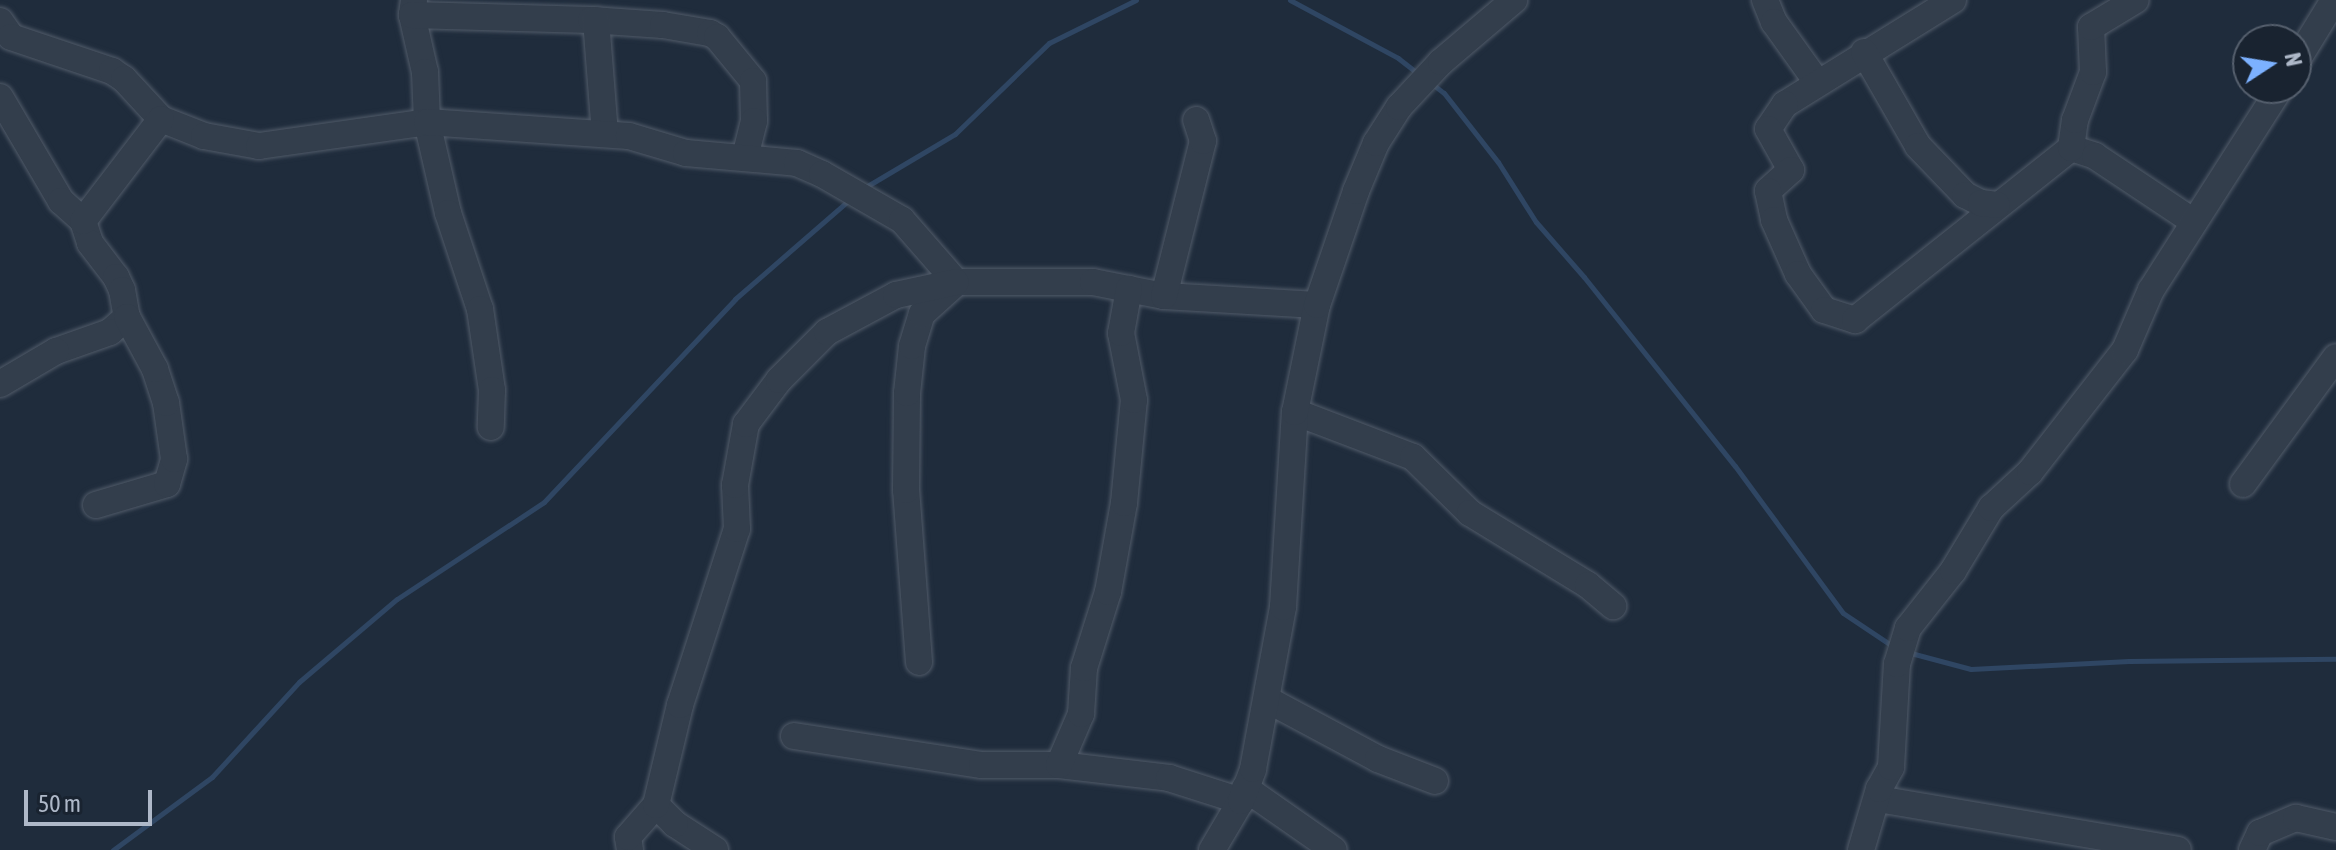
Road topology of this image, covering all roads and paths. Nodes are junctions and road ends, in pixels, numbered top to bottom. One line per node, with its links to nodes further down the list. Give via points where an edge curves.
1 (1514, 0): 26 (street, via 1441,62 1399,107 1376,143)
2 (1765, 0): 11 (street, via 1774,22)
3 (1953, 0): 10 (street)
4 (2136, 0): 18 (street, via 2091,27 2093,72)
5 (2334, 0): 9 (street)
6 (413, 7): 7 (street); 16 (street, via 425,72)
7 (594, 13): 17 (street); 19 (street, via 717,37 753,81 754,121)
8 (0, 21): 14 (street, via 11,37 112,71)
9 (2312, 36)
10 (1864, 52): 11 (street); 20 (street, via 1918,146 1965,195)
11 (1817, 82): 20 (street, via 1785,104 1768,129 1791,170 1768,191 1774,220 1798,274 1824,310 1855,320)
12 (0, 97): 21 (street, via 61,201)
13 (2270, 104): 22 (street)
14 (161, 119): 16 (street, via 204,136 259,146); 21 (street)
15 (1196, 120): 25 (street, via 1203,141)
16 (427, 122): 17 (street); 31 (street, via 448,213 480,309 492,390)
17 (605, 134): 19 (street, via 686,153)
18 (2071, 148): 20 (street); 22 (street, via 2095,156)
19 (745, 156): 23 (street, via 797,163 902,220)
20 (1997, 205)
21 (83, 221): 27 (street, via 90,243 122,290)
22 (2194, 222): 41 (street, via 2151,290 2125,350 2030,472 1991,508 1953,571 1908,628 1897,664 1891,767)
23 (956, 282): 24 (street, via 1093,282); 35 (street, via 922,314 907,393 906,490); 42 (street, via 896,295 827,332 779,380 746,424 735,485 737,529 680,705)
24 (1129, 289): 25 (street); 38 (street, via 1121,333 1134,400 1124,503 1108,592 1084,668 1081,714)
25 (1164, 296): 26 (street)
26 (1317, 305): 30 (street)
27 (127, 317): 29 (street, via 110,332 56,351); 33 (street, via 155,369 174,459 167,484)
28 (2336, 357): 32 (street)
29 (0, 384)
30 (1295, 412): 34 (street, via 1413,457 1470,513); 36 (street, via 1283,607)
31 (491, 427)
32 (2243, 484)
33 (96, 505)
34 (1613, 606)
35 (919, 662)
36 (1268, 700): 39 (street, via 1378,759); 40 (street)
37 (794, 736): 38 (street, via 982,765)
38 (1059, 765): 40 (street, via 1169,778)
39 (1435, 781)
40 (1243, 795): 46 (street); 47 (street)
41 (1878, 799): 48 (street); 49 (street)
42 (656, 805): 44 (street, via 628,837); 45 (street)
43 (2336, 827): 50 (street, via 2296,818 2260,833)
44 (630, 850)
45 (715, 850)
46 (1212, 850)
47 (1334, 850)
48 (1861, 850)
49 (2178, 850)
50 (2252, 850)

